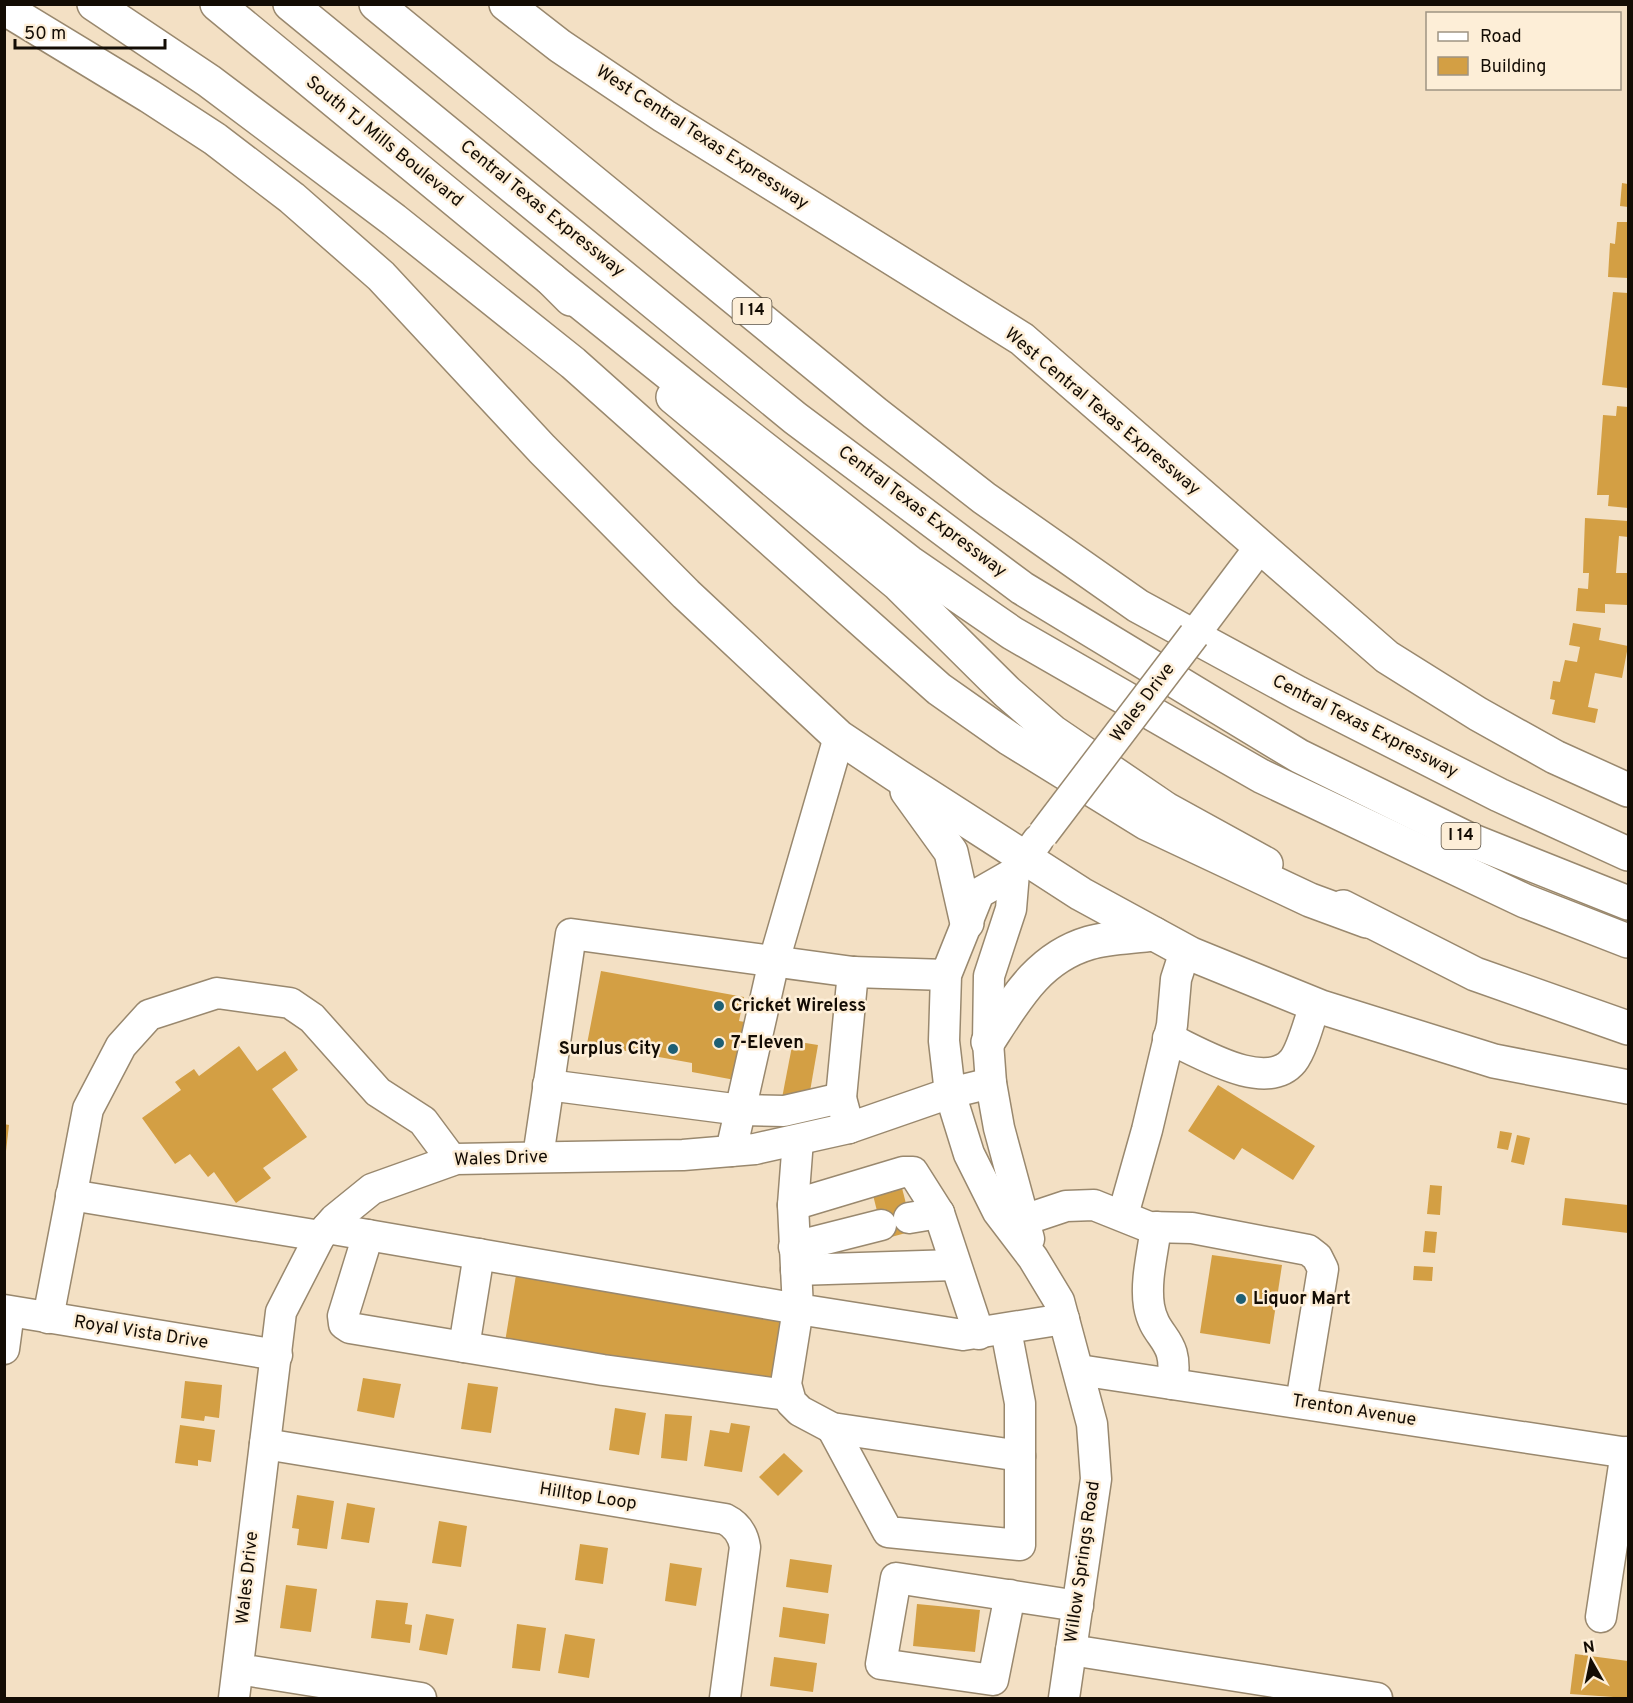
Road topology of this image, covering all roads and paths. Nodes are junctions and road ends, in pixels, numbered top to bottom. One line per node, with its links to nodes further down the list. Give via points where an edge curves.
1 (94, 4): 18 (main road, via 209,81 394,220 573,363 948,695 1010,739 1146,823 1310,900)
2 (208, 4): 7 (main road, South TJ Mills Boulevard)
3 (290, 4): 17 (main road, Central Texas Expressway / I 14, via 795,418 1022,588 1299,756 1468,839)
4 (376, 4): 11 (main road, Central Texas Expressway / I 14, via 984,498 1138,606)
5 (506, 4): 9 (main road, West Central Texas Expressway, via 560,46 664,116 1022,339)
6 (4, 8): 10 (main road, via 215,139 328,229 381,276 542,449 687,594)
7 (228, 13): 8 (main road, South TJ Mills Boulevard)
8 (551, 279): 18 (main road, via 627,359 898,584 1053,732 1166,810); 21 (main road, via 909,562 1012,633 1261,776 1525,901)
9 (1260, 547): 13 (main road, West Central Texas Expressway, via 1387,657 1536,746); 15 (street, Wales Drive, bridge)
10 (838, 737): 12 (main road); 23 (street)
11 (1420, 755): 14 (main road); 16 (main road, Central Texas Expressway / I 14)
12 (896, 775): 15 (main road); 19 (main road, via 951,852)
13 (1627, 783)
14 (1629, 831)
15 (1027, 854): 19 (street, Willow Springs Road, via 979,893); 20 (main road, via 1081,894); 29 (street, Willow Springs Road, via 989,976)
16 (1629, 854)
17 (1629, 903)
18 (1367, 921): 27 (main road, via 1475,974)
19 (967, 923): 25 (street, Willow Springs Road)
20 (1154, 934): 22 (main road); 29 (main road, via 1089,943 1051,960 1025,984)
21 (1629, 941)
22 (1185, 951): 26 (main road); 28 (street, via 1176,979)
23 (774, 961): 24 (street); 31 (street, via 571,934); 35 (street)
24 (853, 972): 25 (street); 34 (street)
25 (946, 975): 33 (street, Willow Springs Road, via 944,1041)
26 (1315, 1004): 28 (street, via 1294,1060 1280,1072 1246,1072); 32 (main road, via 1494,1061)
27 (1629, 1028)
28 (1168, 1038): 44 (street)
29 (988, 1042): 30 (street, Willow Springs Road)
30 (991, 1083): 33 (street, Wales Drive); 46 (street, Willow Springs Road)
31 (548, 1085): 35 (street); 39 (street)
32 (1629, 1087)
33 (950, 1093): 36 (street, Wales Drive); 53 (street, Willow Springs Road, via 973,1164 998,1212)
34 (842, 1098): 35 (street, via 784,1111); 36 (street)
35 (741, 1110): 38 (street)
36 (849, 1128): 37 (street, Wales Drive)
37 (798, 1140): 38 (street, Wales Drive); 42 (street)
38 (731, 1151): 39 (street, Wales Drive)
39 (538, 1157): 40 (street, Wales Drive)
40 (452, 1160): 41 (street, via 423,1121 378,1092 312,1018 290,1003 217,993 149,1015 121,1046 88,1109); 49 (street, Wales Drive, via 372,1189)
41 (71, 1195): 49 (street); 57 (street)
42 (793, 1205): 43 (street, via 913,1172); 52 (street)
43 (939, 1213): 45 (street); 54 (street)
44 (1123, 1215): 46 (street, via 1078,1204); 48 (street)
45 (909, 1218)
46 (1024, 1220): 53 (street, Willow Springs Road)
47 (880, 1225): 52 (street)
48 (1156, 1227): 64 (street, via 1149,1306 1153,1321 1174,1357); 66 (street, via 1250,1237 1308,1250 1317,1257 1323,1269)
49 (323, 1232): 50 (street); 62 (street, Wales Drive, via 281,1311)
50 (368, 1235): 51 (street); 60 (street, via 343,1316 344,1324)
51 (479, 1254): 55 (street); 60 (street)
52 (795, 1258): 54 (street); 55 (street)
53 (1033, 1258): 58 (street, Willow Springs Road, via 1059,1301)
54 (955, 1265): 59 (street)
55 (798, 1309): 59 (street, via 945,1334); 65 (street)
56 (7, 1311): 57 (street, Royal Vista Drive); 61 (street)
57 (48, 1318): 62 (street, Royal Vista Drive)
58 (1064, 1319): 59 (street); 63 (street, Willow Springs Road)
59 (992, 1332): 70 (street, via 1020,1403)
60 (464, 1347): 65 (street)
61 (4, 1349)
62 (277, 1355): 68 (street, Wales Drive)
63 (1079, 1370): 64 (street, Trenton Avenue); 72 (street, Willow Springs Road, via 1092,1424 1096,1479)
64 (1172, 1384): 66 (street, Trenton Avenue)
65 (787, 1395): 67 (street, via 800,1411)
66 (1301, 1403): 69 (street, Trenton Avenue)
67 (832, 1428): 70 (street); 70 (street, via 888,1532 1020,1545)
68 (265, 1444): 75 (street, Wales Drive); 80 (street, Hilltop Loop, via 725,1519 734,1524 745,1547)
69 (1627, 1453): 73 (street)
70 (1020, 1456)
71 (1010, 1595): 71 (street, via 896,1578 881,1664 993,1680); 72 (street)
72 (1078, 1606): 74 (street, Willow Springs Road)
73 (1602, 1617)
74 (1071, 1650): 76 (street); 81 (street, Willow Springs Road)
75 (238, 1669): 78 (street, Wales Drive); 79 (street)
76 (1212, 1686): 77 (street)
77 (1269, 1690): 82 (street)
78 (234, 1698)
79 (421, 1698)
80 (725, 1698)
81 (1064, 1698)
82 (1377, 1698)

